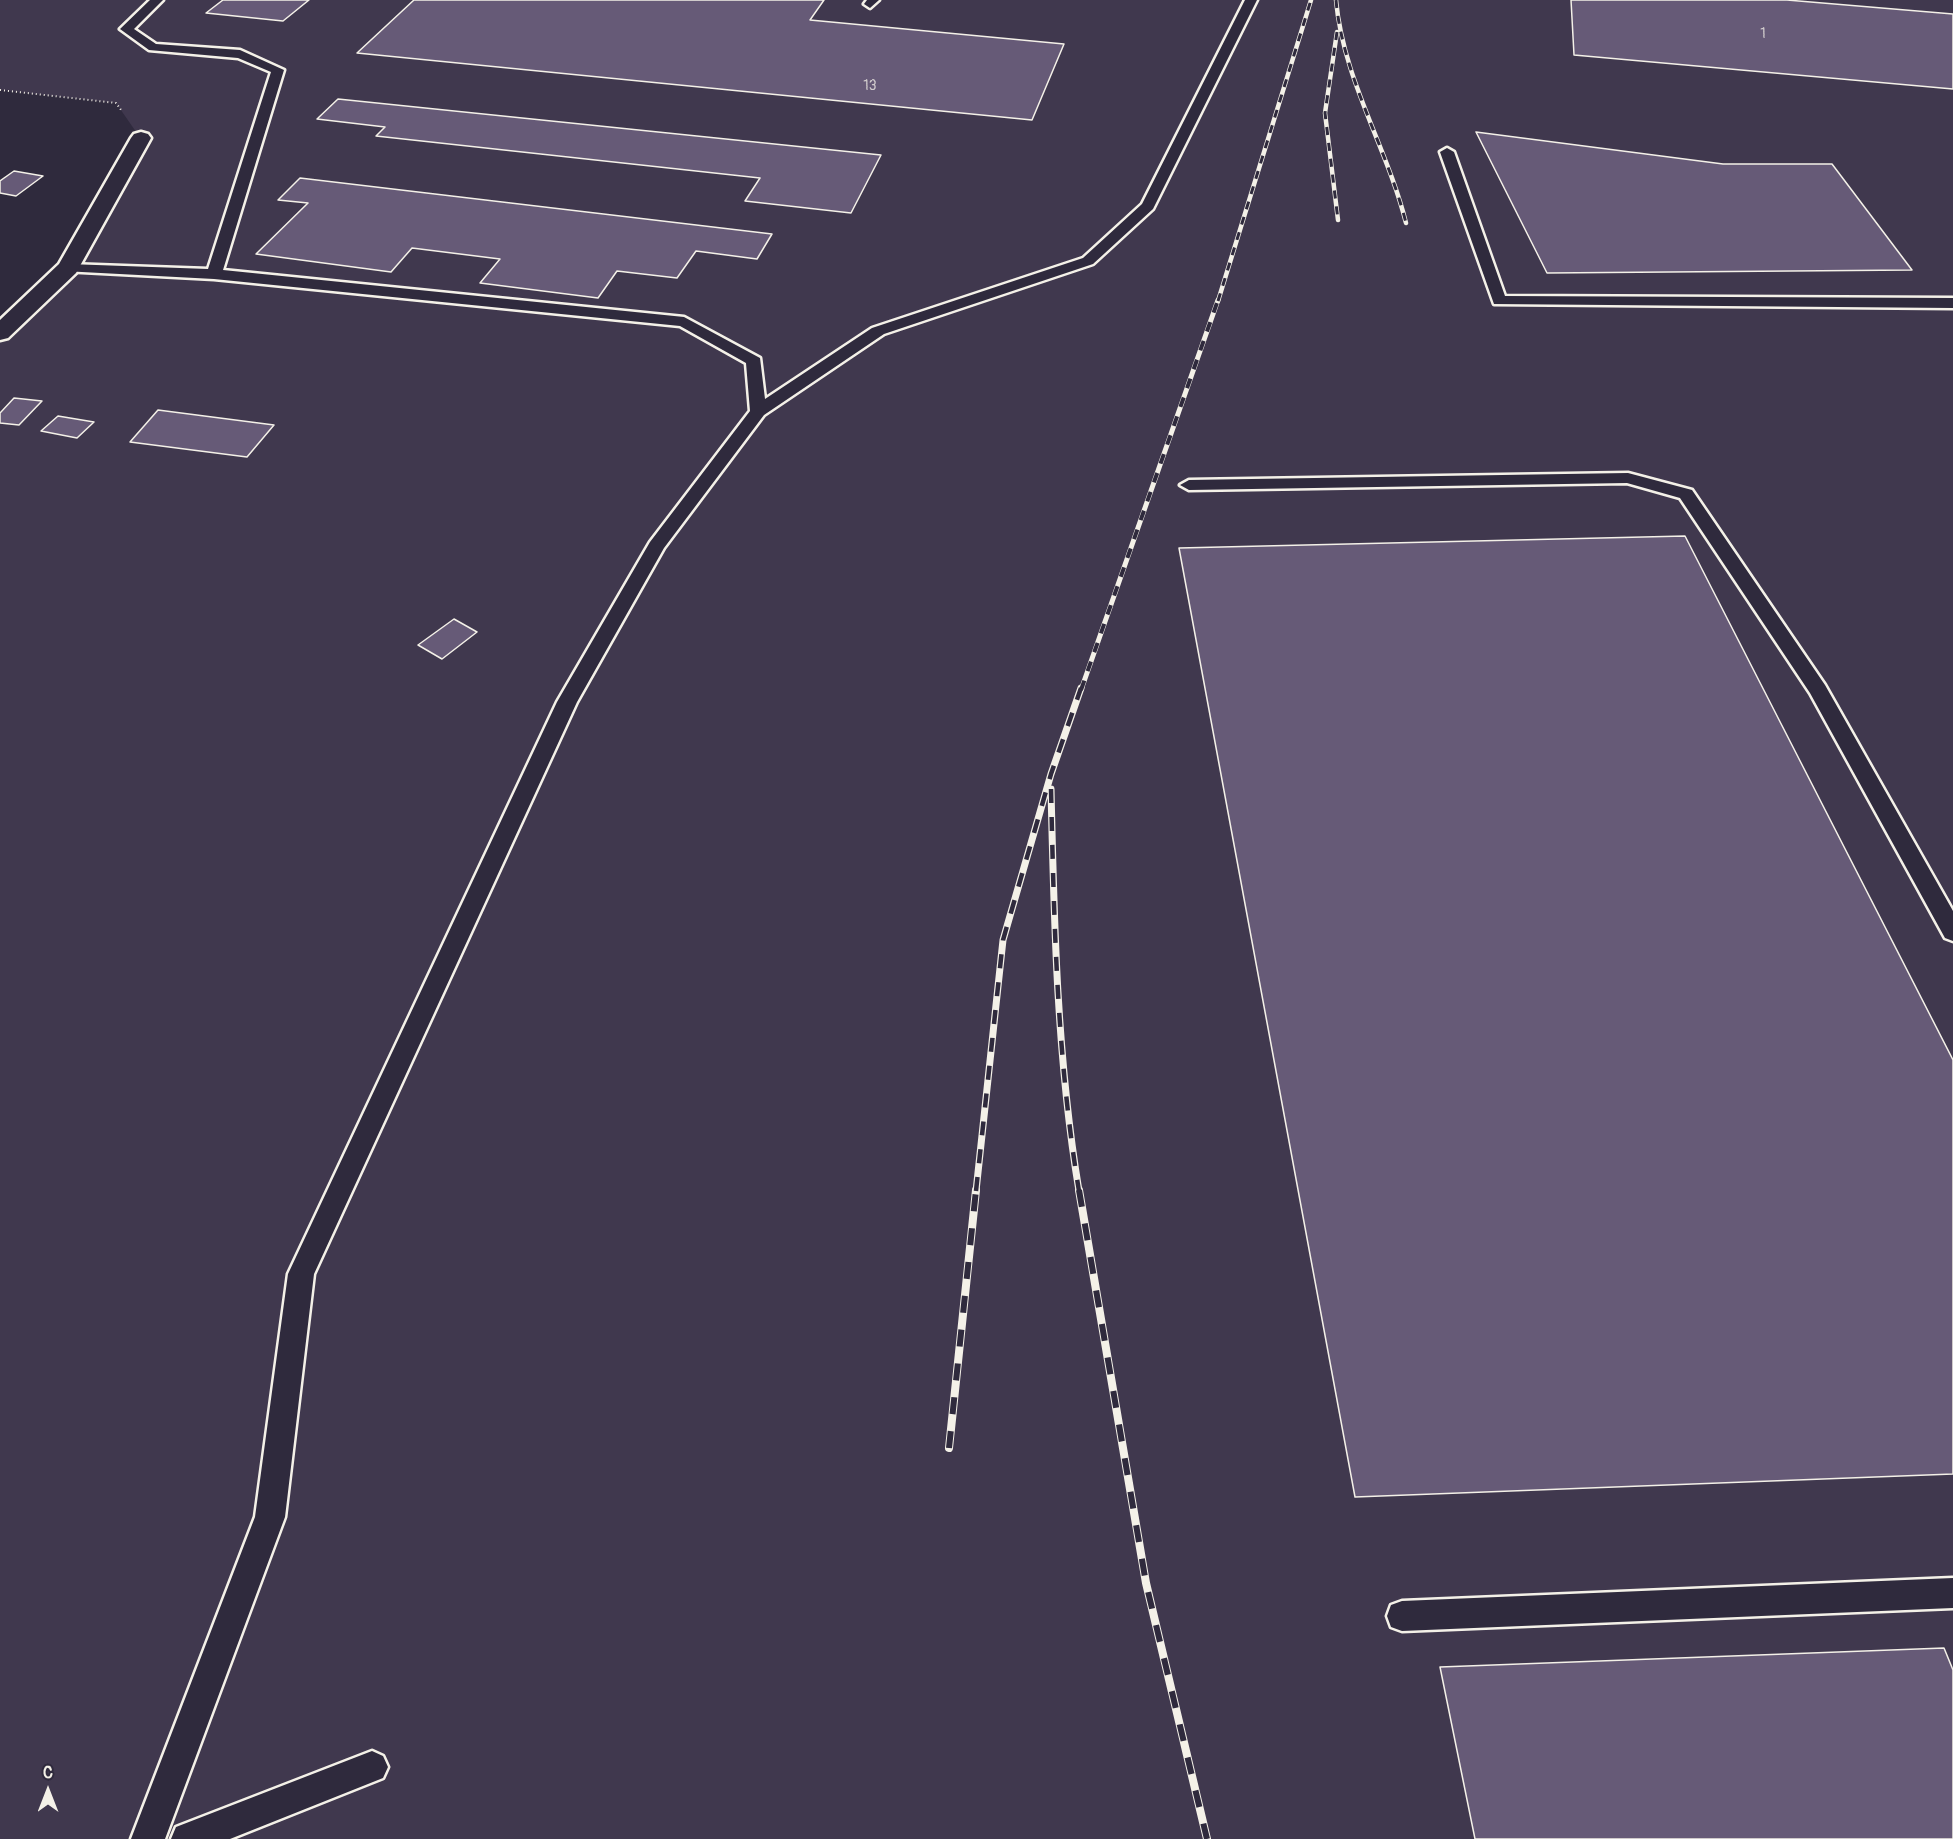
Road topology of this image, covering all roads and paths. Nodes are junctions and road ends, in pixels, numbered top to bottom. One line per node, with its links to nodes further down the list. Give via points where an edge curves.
1 (157, 0): 7 (lane, via 126,29 153,47 240,54 279,70)
2 (1251, 0): 10 (lane, via 1148,206 1088,261 878,331)
3 (0, 90): 4 (path, via 116,103)
4 (141, 138): 6 (street)
5 (1447, 152): 8 (lane, via 1499,301)
6 (68, 268): 7 (lane); 9 (street)
7 (214, 274): 10 (lane, via 684,322 754,361)
8 (1953, 303)
9 (0, 333)
10 (758, 411): 16 (lane, via 656,546 567,702 301,1274 270,1517)
11 (1189, 485): 12 (lane, via 1628,478 1686,494 1818,690)
12 (1953, 932)
13 (1953, 1593): 14 (lane)
14 (1402, 1616)
15 (372, 1767): 17 (lane)
16 (148, 1839)
17 (188, 1839)

